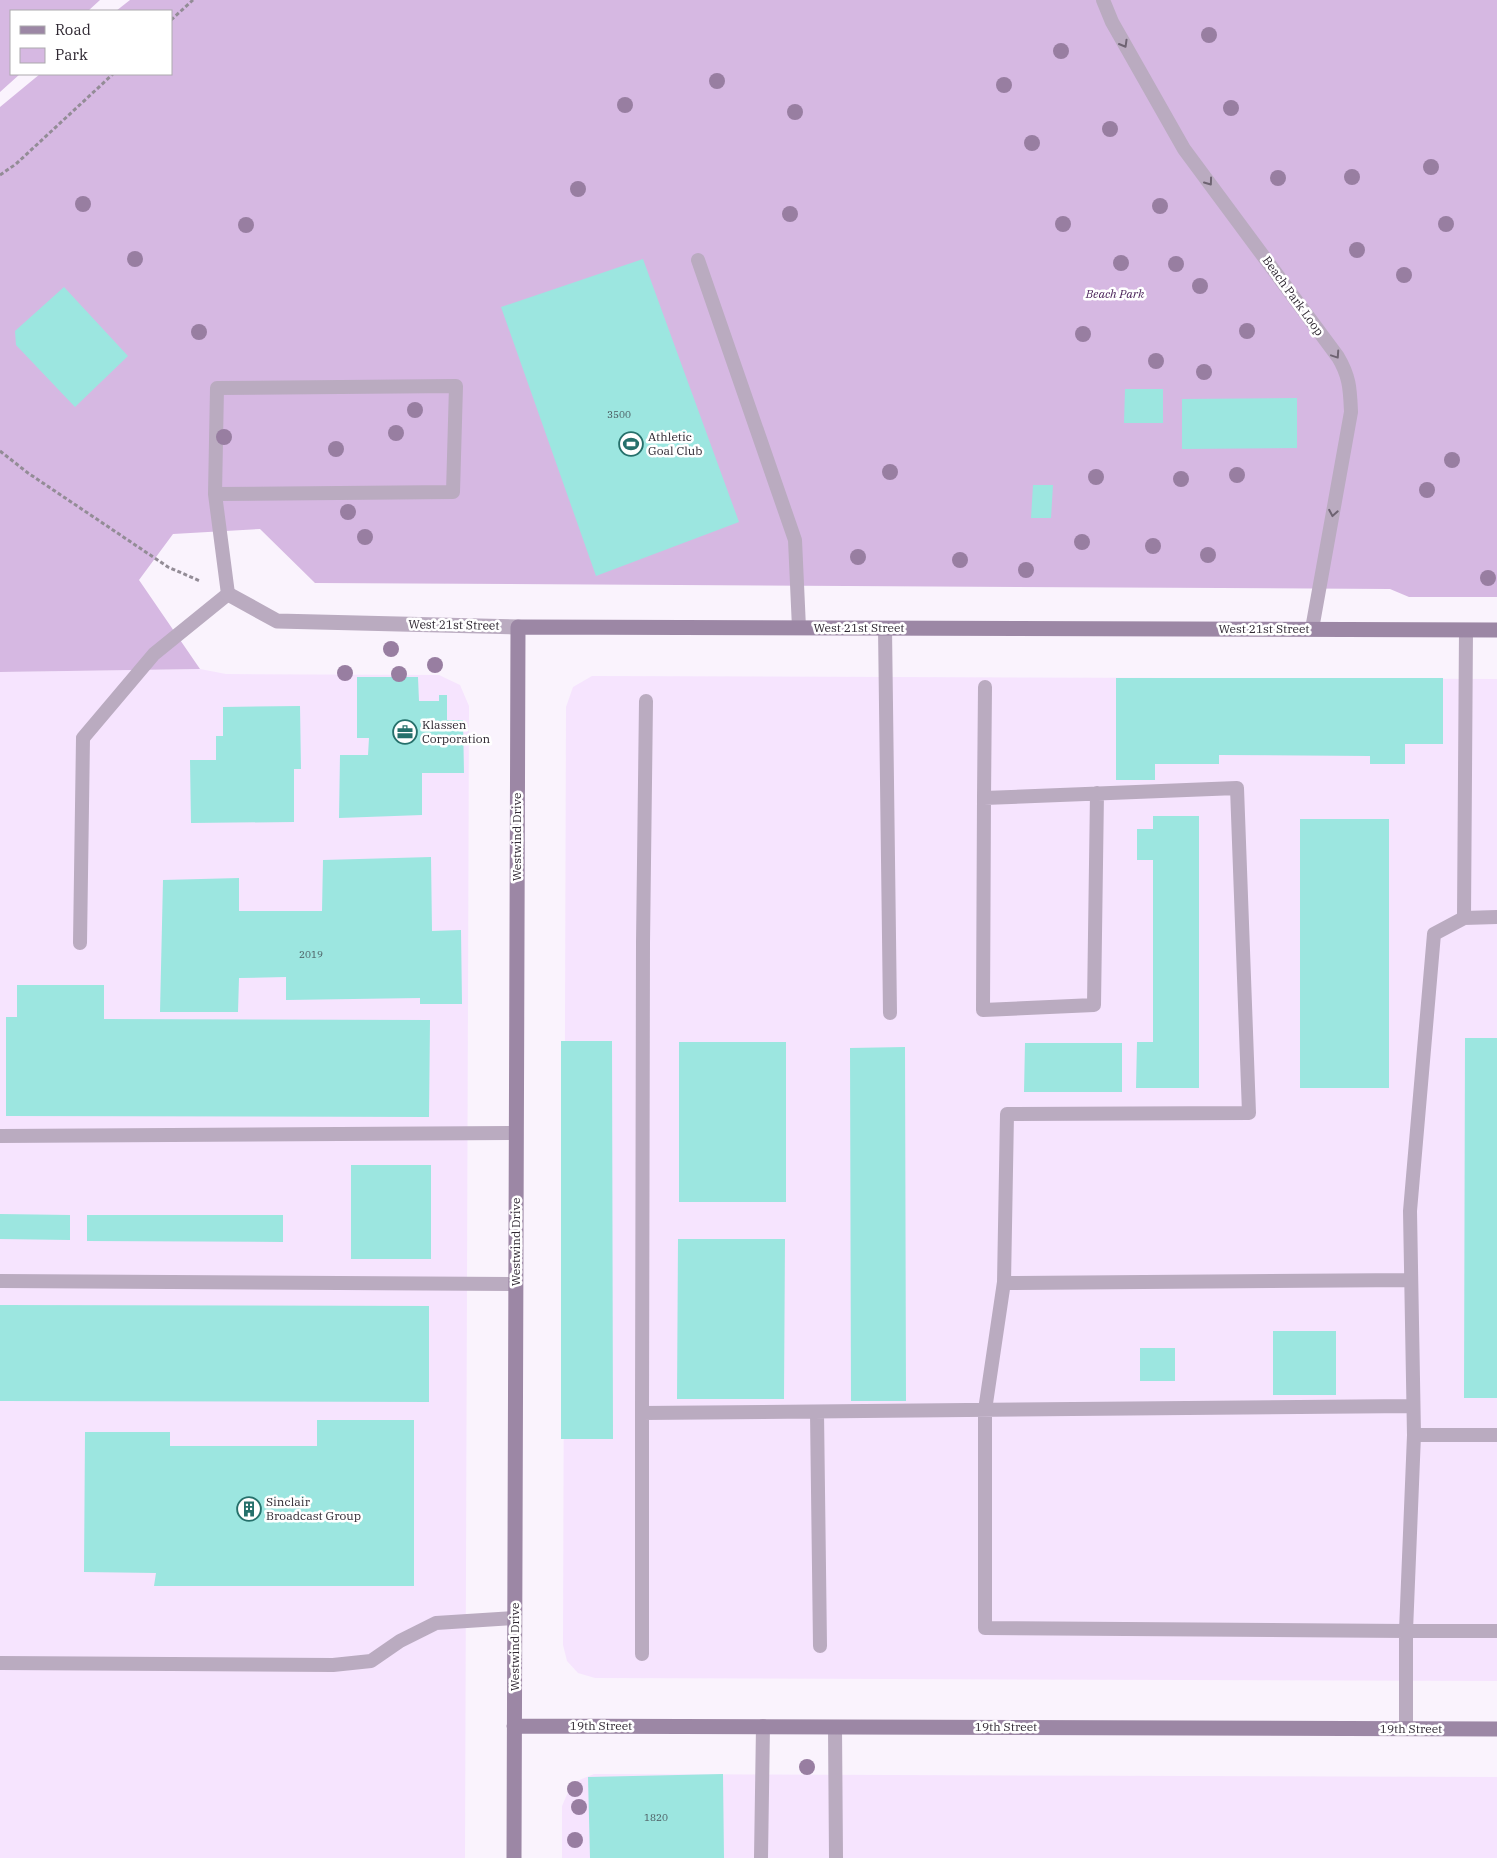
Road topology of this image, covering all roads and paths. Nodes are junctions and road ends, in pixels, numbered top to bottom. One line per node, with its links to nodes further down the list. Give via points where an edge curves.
1 (193, 0): 3 (path)
2 (1103, 0): 13 (lane, Beach Park Loop, one-way to 13, via 1112,22 1184,149 1338,357 1350,384 1351,412)
3 (172, 19)
4 (112, 75): 5 (path)
5 (0, 175)
6 (698, 260): 11 (lane, via 795,540)
7 (0, 451): 9 (path, via 168,566)
8 (215, 494): 8 (lane, via 217,388 456,386 453,492); 9 (lane)
9 (228, 594): 10 (street, West 21st Street, via 277,621); 22 (lane, via 154,654 83,738)
10 (518, 627): 11 (street, West 21st Street); 24 (street, Westwind Drive)
11 (799, 628): 12 (street, West 21st Street)
12 (885, 628): 13 (street, West 21st Street); 23 (lane)
13 (1312, 629): 14 (street, West 21st Street)
14 (1466, 630): 15 (street, West 21st Street); 21 (lane)
15 (1497, 630)
16 (985, 687): 19 (lane)
17 (646, 701): 33 (lane)
18 (1097, 793): 19 (lane); 19 (lane, via 1094,1006 983,1010); 28 (lane, via 1236,788 1250,1113 1007,1114)
19 (984, 798)
20 (1497, 917): 21 (lane)
21 (1464, 918): 26 (lane, via 1434,934 1410,1211)
22 (80, 943)
23 (890, 1013)
24 (516, 1133): 25 (lane); 29 (street, Westwind Drive)
25 (0, 1136)
26 (1411, 1280): 28 (lane); 30 (lane)
27 (0, 1281): 29 (lane)
28 (1004, 1282): 31 (lane)
29 (516, 1284): 36 (street, Westwind Drive)
30 (1413, 1406): 31 (lane); 35 (lane)
31 (985, 1410): 32 (lane); 37 (lane, via 984,1628)
32 (817, 1412): 33 (lane); 39 (lane)
33 (642, 1413): 40 (lane)
34 (1497, 1434): 35 (lane)
35 (1414, 1435): 37 (lane)
36 (515, 1618): 41 (lane, via 436,1623 400,1641 371,1661 333,1665); 42 (street, Westwind Drive)
37 (1406, 1631): 38 (lane); 45 (lane)
38 (1497, 1631)
39 (820, 1646)
40 (642, 1654)
41 (0, 1663)
42 (514, 1726): 43 (street, 19th Street); 47 (street, Westwind Drive)
43 (763, 1726): 44 (street, 19th Street); 48 (lane)
44 (835, 1727): 45 (street, 19th Street); 49 (lane)
45 (1406, 1729): 46 (street, 19th Street)
46 (1497, 1729)
47 (514, 1858)
48 (761, 1858)
49 (836, 1858)

